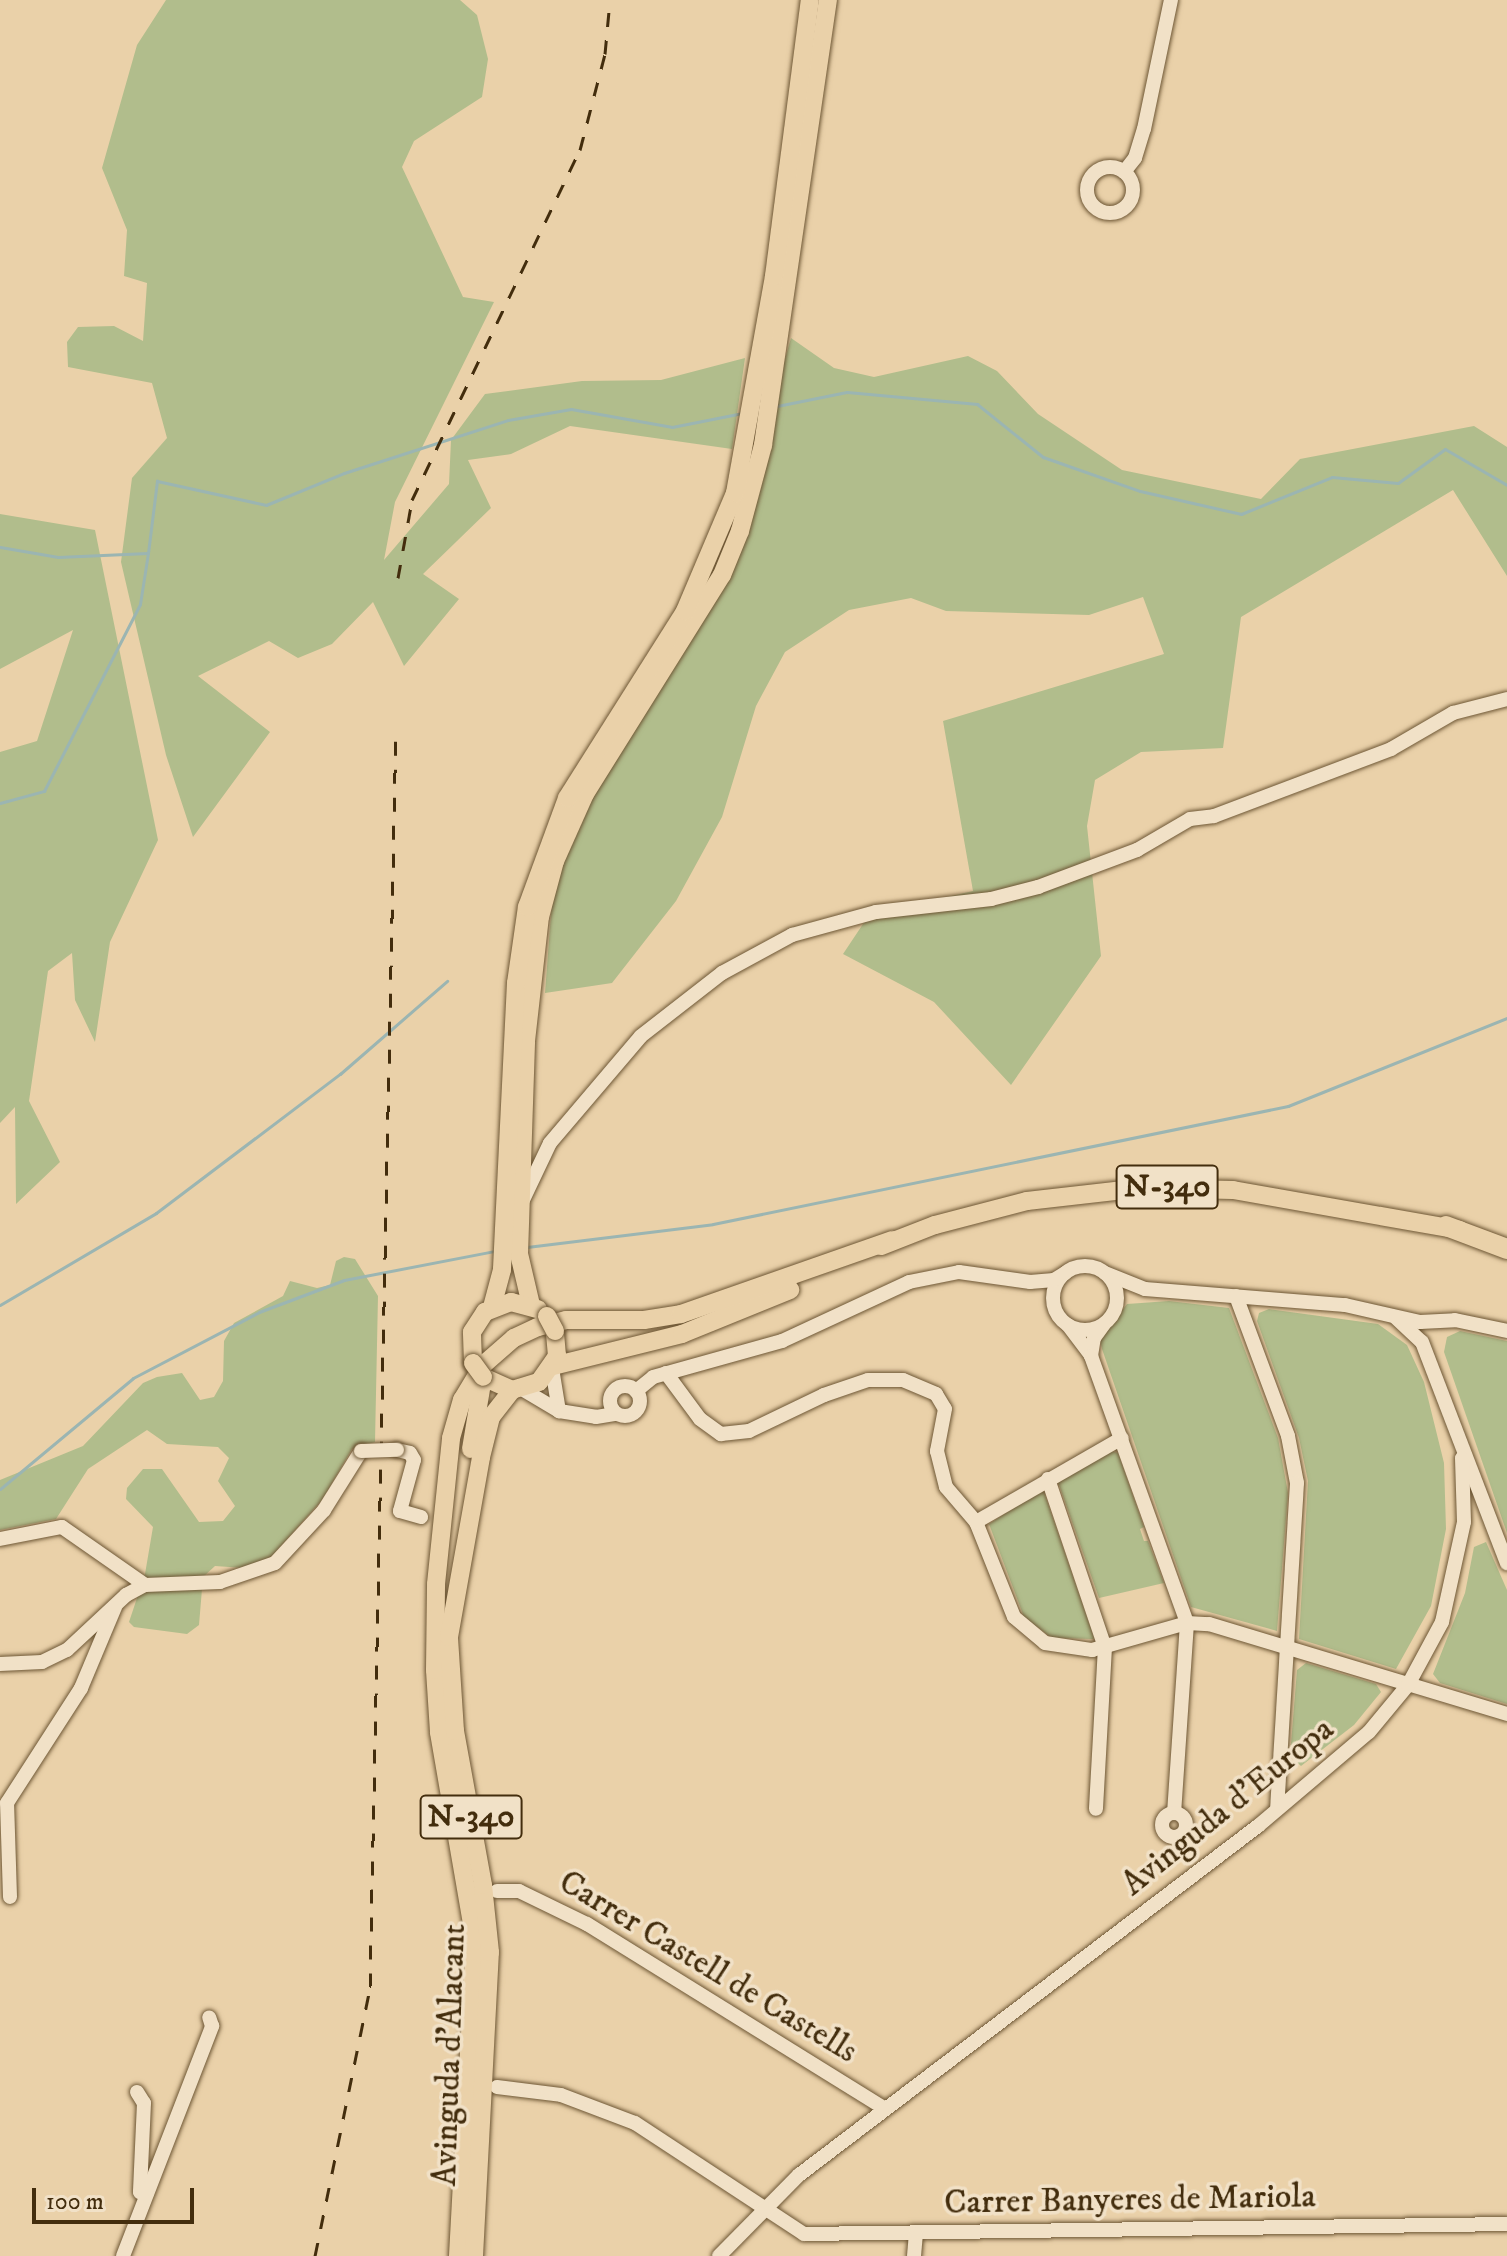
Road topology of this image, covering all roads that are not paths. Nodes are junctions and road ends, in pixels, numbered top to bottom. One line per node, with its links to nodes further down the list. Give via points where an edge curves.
1 (810, 0): 18 (main road, via 774,276 735,493 685,611 567,798 527,907 516,983 502,1269)
2 (828, 0): 6 (main road, via 763,445 740,531 722,575 585,794 545,895 534,950)
3 (1171, 0): 4 (street, via 1144,129 1135,158)
4 (1124, 172)
5 (1507, 699): 6 (street, via 1464,709 1391,749 1214,816 1190,819 1137,850 1038,887 991,899 876,912 792,935 722,973 641,1036 550,1143)
6 (520, 1206): 17 (main road, via 519,1267)
7 (1446, 1226): 8 (highway); 9 (main road, N-340, via 1289,1198 1163,1187 1027,1201); 10 (main road, N-340); 11 (highway)
8 (1507, 1232)
9 (892, 1240): 24 (main road, N-340, via 682,1334); 42 (main road, Avinguda d'Alacant / N-340, via 681,1314 644,1320 566,1320 527,1332 501,1349 475,1376 454,1421)
10 (1507, 1242)
11 (1507, 1249)
12 (1065, 1273): 13 (street, via 1090,1266); 14 (street, via 1054,1280); 20 (street, via 1055,1287)
13 (1105, 1273): 15 (street); 21 (street, via 1114,1285)
14 (1030, 1282): 20 (street); 28 (street, via 969,1272 918,1280 768,1346)
15 (1145, 1289): 16 (street); 21 (street)
16 (1236, 1296): 19 (street, via 1345,1305); 44 (street, via 1296,1468)
17 (531, 1305): 18 (main road, via 511,1302); 22 (main road)
18 (492, 1307): 27 (main road, N-340, via 472,1332)
19 (1393, 1315): 23 (street); 34 (street, via 1422,1342)
20 (1060, 1317): 21 (street, via 1082,1330); 25 (street)
21 (1109, 1317): 25 (street, via 1094,1338)
22 (553, 1328): 24 (main road); 26 (main road)
23 (1507, 1331)
24 (598, 1352): 26 (main road, N-340)
25 (1091, 1356): 33 (street)
26 (553, 1367): 29 (main road, N-340); 32 (street)
27 (478, 1370): 29 (main road); 42 (main road, Avinguda d'Alacant / N-340)
28 (666, 1373): 30 (street, via 643,1381); 37 (street, via 700,1419 721,1434 769,1424 853,1383 886,1378 917,1384 941,1400 945,1409 938,1465 946,1487)
29 (517, 1390): 32 (street); 64 (main road, Avinguda d'Alacant / N-340, via 491,1417 453,1589 449,1637 453,1719 490,1952)
30 (636, 1391): 31 (street, via 617,1388); 31 (street, via 638,1409 631,1416)
31 (613, 1408): 32 (street, via 579,1415)
32 (559, 1411)
33 (1122, 1438): 35 (street); 43 (street)
34 (1462, 1458): 39 (street); 47 (street, Avinguda d'Europa, via 1464,1522 1451,1592)
35 (1048, 1479): 37 (street); 45 (street)
36 (421, 1517): 40 (street, bridge, via 400,1511 414,1460 410,1453 361,1451 324,1510 275,1563 220,1582)
37 (976, 1522): 45 (street, via 1007,1604 1033,1638 1067,1650)
38 (0, 1539): 40 (street, via 62,1527)
39 (1507, 1563)
40 (145, 1585): 41 (street)
41 (115, 1607): 46 (street, via 55,1656 27,1665); 53 (street, via 81,1688 7,1803)
42 (436, 1616): 63 (main road, Avinguda d'Alacant / N-340, via 436,1711 475,1941)
43 (1187, 1623): 44 (street); 45 (street); 51 (street)
44 (1286, 1644): 47 (street); 49 (street)
45 (1105, 1647): 50 (street)
46 (0, 1665)
47 (1408, 1685): 48 (street); 49 (street, Avinguda d'Europa, via 1369,1732)
48 (1507, 1714)
49 (1277, 1806): 57 (street, Avinguda d'Europa)
50 (1096, 1809)
51 (1174, 1813)
52 (497, 1891): 57 (street, Carrer Castell de Castells, via 519,1891 587,1924)
53 (10, 1897)
54 (209, 2017): 58 (street, via 212,2026)
55 (497, 2087): 59 (street, Carrer Banyeres de Mariola, via 561,2095 635,2123 701,2163)
56 (137, 2092): 58 (street, via 144,2103 140,2192)
57 (885, 2109): 59 (street, Avinguda d'Europa)
58 (147, 2194): 62 (street)
59 (761, 2209): 61 (street, Carrer Banyeres de Mariola, via 804,2234); 65 (street, Avinguda d'Europa)
60 (1507, 2224): 61 (street, Carrer Banyeres de Mariola)
61 (916, 2234): 66 (street)
62 (123, 2256)
63 (458, 2256)
64 (474, 2256)
65 (719, 2256)
66 (914, 2256)

